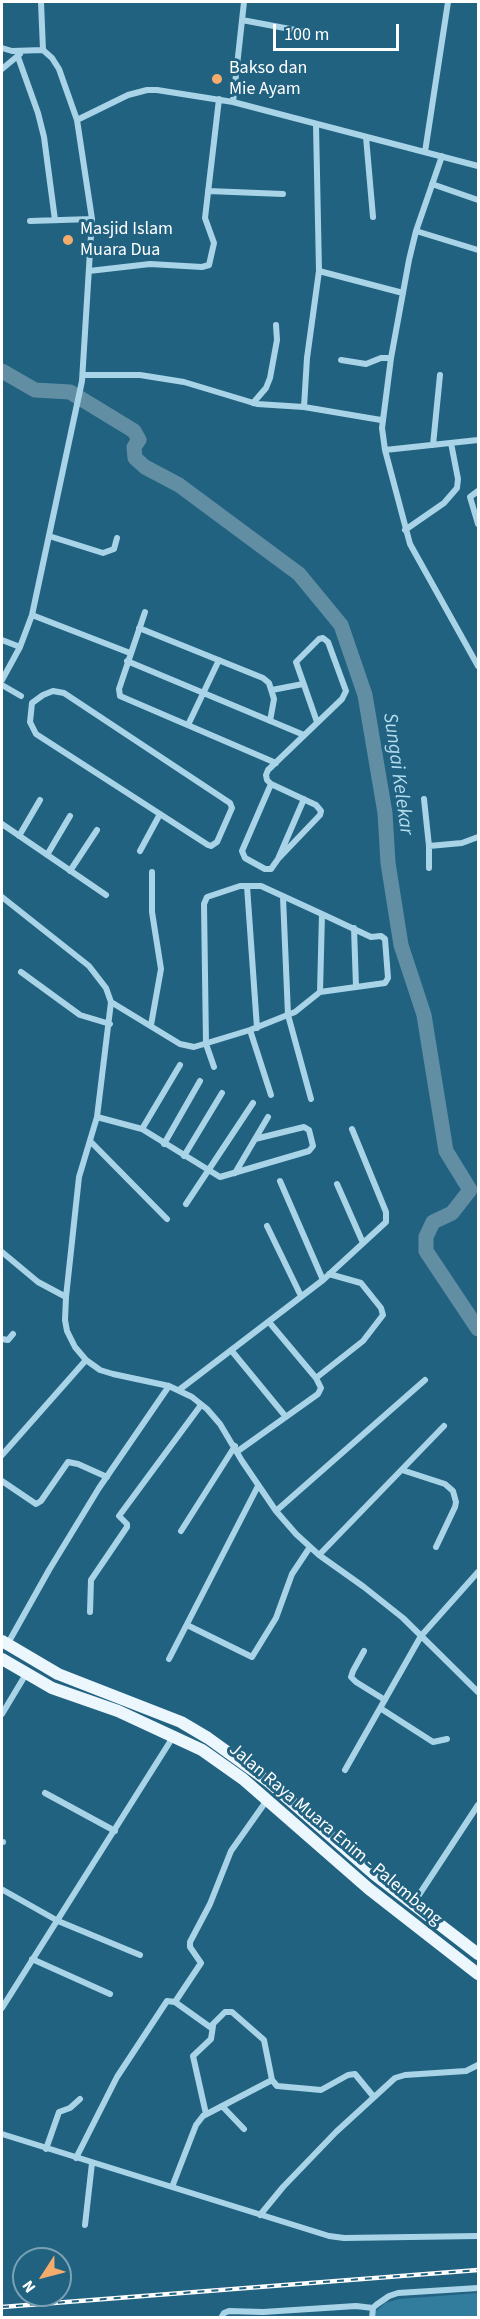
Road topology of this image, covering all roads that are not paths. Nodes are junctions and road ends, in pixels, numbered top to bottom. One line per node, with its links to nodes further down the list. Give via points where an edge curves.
1 (41, 2): 8 (street)
2 (244, 2): 4 (street)
3 (448, 2): 16 (street)
4 (242, 20): 5 (street); 12 (street)
5 (306, 32)
6 (2, 48): 7 (street)
7 (25, 50): 8 (street); 9 (street)
8 (43, 50): 13 (street, via 59,69)
9 (18, 57): 10 (street); 25 (street, via 42,129)
10 (2, 69)
11 (219, 99): 12 (street); 13 (street, via 147,90); 20 (street)
12 (233, 102): 14 (street)
13 (76, 120): 24 (street)
14 (316, 125): 15 (street); 30 (street)
15 (366, 137): 16 (street); 23 (street)
16 (425, 152): 17 (street)
17 (442, 156): 18 (street); 19 (street)
18 (478, 166)
19 (432, 184): 22 (street); 27 (street)
20 (208, 191): 21 (street); 29 (street, via 205,222 214,243 209,265 150,264)
21 (283, 194)
22 (478, 200)
23 (373, 217)
24 (92, 219): 25 (street); 29 (street)
25 (55, 220): 26 (street)
26 (30, 221)
27 (416, 231): 28 (street); 31 (street)
28 (478, 250)
29 (89, 271): 36 (street)
30 (319, 271): 31 (street); 38 (street)
31 (403, 293): 33 (street)
32 (276, 325): 37 (street, via 270,378)
33 (391, 358): 34 (street, via 366,364); 39 (street)
34 (341, 360)
35 (440, 375): 42 (street)
36 (82, 378): 37 (street, via 140,375 184,382); 47 (street)
37 (253, 403): 38 (street)
38 (304, 407): 39 (street)
39 (381, 420): 43 (street)
40 (478, 440): 41 (street)
41 (451, 443): 42 (street); 46 (street, via 457,488 444,503)
42 (433, 445): 43 (street)
43 (385, 450): 46 (street)
44 (478, 491): 45 (street, via 470,497)
45 (478, 524)
46 (405, 530): 57 (street)
47 (49, 536): 48 (street, via 103,553 114,549); 50 (street)
48 (117, 538)
49 (145, 612): 51 (street)
50 (32, 615): 53 (street); 54 (street)
51 (139, 628): 54 (street); 55 (street)
52 (2, 640): 53 (street)
53 (20, 647): 58 (street)
54 (130, 652): 56 (street)
55 (219, 660): 61 (street, via 263,678); 62 (street)
56 (127, 662): 62 (street); 66 (street, via 120,696)
57 (478, 665)
58 (2, 680)
59 (303, 684): 61 (street); 65 (street); 65 (street, via 296,662 323,638 328,642 346,692)
60 (2, 686): 63 (street)
61 (272, 690): 64 (street)
62 (205, 693): 64 (street); 66 (street)
63 (26, 700): 73 (street, via 36,734); 73 (street, via 53,691 64,693 232,806 217,842 211,846)
64 (270, 720): 67 (street)
65 (317, 722): 67 (street)
66 (188, 726): 68 (street)
67 (304, 735): 68 (street)
68 (276, 763): 69 (street, via 266,775)
69 (271, 784): 70 (street); 82 (street, via 242,851 245,858 268,870)
70 (304, 799): 82 (street); 82 (street, via 320,808 320,815)
71 (424, 799): 79 (street)
72 (40, 800): 77 (street)
73 (160, 814): 80 (street)
74 (70, 816): 81 (street)
75 (2, 824): 77 (street)
76 (97, 830): 84 (street)
77 (19, 836): 81 (street)
78 (478, 837): 79 (street, via 462,843)
79 (429, 846): 83 (street)
80 (140, 851)
81 (47, 855): 84 (street)
82 (278, 859)
83 (429, 868)
84 (70, 871): 87 (street)
85 (152, 872): 98 (street, via 152,912 161,969)
86 (247, 886): 89 (street, via 264,887); 99 (street); 100 (street, via 205,900)
87 (106, 895)
88 (2, 897): 95 (street, via 89,966 106,988)
89 (283, 897): 90 (street); 96 (street)
90 (322, 914): 91 (street); 94 (street)
91 (354, 928): 93 (street); 93 (street, via 385,939 388,978 386,983)
92 (21, 972): 97 (street, via 80,1016)
93 (356, 987): 94 (street)
94 (320, 992): 96 (street)
95 (111, 1002): 97 (street); 98 (street)
96 (288, 1016): 99 (street); 106 (street)
97 (110, 1024): 108 (street)
98 (151, 1025): 100 (street, via 187,1047)
99 (254, 1029): 100 (street); 105 (street)
100 (206, 1044): 102 (street)
101 (180, 1065): 111 (street)
102 (214, 1067)
103 (200, 1081): 114 (street)
104 (222, 1093): 115 (street)
105 (271, 1095)
106 (311, 1100)
107 (253, 1103): 116 (street)
108 (97, 1117): 111 (street); 113 (street)
109 (268, 1117): 112 (street)
110 (352, 1129): 123 (street, via 386,1217 383,1226)
111 (142, 1130): 114 (street)
112 (255, 1139): 117 (street); 117 (street, via 304,1127 309,1130 313,1146 309,1151)
113 (91, 1142): 121 (street); 128 (street, via 79,1177)
114 (164, 1144): 115 (street)
115 (184, 1156): 116 (street)
116 (207, 1170): 117 (street, via 220,1177); 120 (street)
117 (235, 1174)
118 (280, 1181): 126 (street)
119 (336, 1184): 123 (street)
120 (186, 1204)
121 (167, 1219)
122 (267, 1226): 127 (street)
123 (363, 1243): 125 (street)
124 (2, 1254): 128 (street, via 38,1282)
125 (329, 1274): 126 (street); 134 (street, via 361,1283 383,1315 363,1341)
126 (323, 1280): 127 (street)
127 (301, 1296): 129 (street)
128 (66, 1297): 133 (street, via 67,1331)
129 (269, 1322): 132 (street); 134 (street)
130 (13, 1334): 131 (street, via 8,1340)
131 (2, 1339)
132 (231, 1350): 137 (street); 139 (street)
133 (86, 1360): 136 (street, via 100,1370); 142 (street)
134 (315, 1378): 139 (street, via 320,1392)
135 (425, 1380): 147 (street)
136 (168, 1386): 137 (street); 144 (street)
137 (179, 1390): 138 (street)
138 (201, 1405): 141 (street, via 220,1424); 153 (street, via 119,1516 127,1527 91,1580)
139 (286, 1417): 141 (street)
140 (444, 1426): 143 (street)
141 (236, 1449): 146 (street); 148 (street)
142 (2, 1455)
143 (402, 1470): 149 (street, via 445,1484 453,1491 455,1507); 151 (street)
144 (107, 1477): 145 (street, via 68,1462 36,1504); 156 (street)
145 (2, 1480)
146 (258, 1486): 147 (street); 154 (street)
147 (276, 1511): 150 (street)
148 (181, 1531)
149 (436, 1546)
150 (310, 1547): 151 (street); 154 (street, via 292,1574 276,1618 252,1657)
151 (319, 1555): 155 (street)
152 (478, 1572): 155 (street)
153 (90, 1612)
154 (187, 1625): 159 (street)
155 (421, 1636): 161 (street); 162 (street)
156 (4, 1643): 173 (main road, Jalan Raya Muara Enim - Palembang, via 58,1674 170,1717 208,1738 269,1782)
157 (364, 1651): 162 (street, via 351,1677)
158 (2, 1659): 160 (main road, Jalan Raya Muara Enim - Palembang)
159 (169, 1659)
160 (26, 1674): 164 (street); 165 (main road, Jalan Raya Muara Enim - Palembang)
161 (478, 1692)
162 (385, 1700): 163 (street)
163 (380, 1708): 166 (street, via 433,1742); 167 (street)
164 (2, 1714)
165 (173, 1735): 169 (main road, Jalan Raya Muara Enim - Palembang, via 228,1767); 171 (street)
166 (447, 1739)
167 (345, 1770)
168 (45, 1792): 171 (street)
169 (267, 1800): 178 (main road, Jalan Raya Muara Enim - Palembang, via 369,1889); 180 (street, via 231,1851 190,1941 189,1947 201,1963)
170 (478, 1805): 173 (street)
171 (115, 1831): 174 (street)
172 (3, 1890): 174 (street)
173 (413, 1904): 175 (main road, Jalan Raya Muara Enim - Palembang)
174 (58, 1920): 176 (street); 177 (street)
175 (478, 1954)
176 (140, 1955)
177 (32, 1959): 179 (street); 181 (street)
178 (478, 1974)
179 (110, 1994)
180 (175, 2002): 182 (street, via 207,2027); 192 (street, via 164,2004 134,2051)
181 (2, 2008)
182 (213, 2026): 184 (street, via 229,2011 261,2037); 188 (street, via 211,2039 193,2056)
183 (478, 2065): 185 (street, via 466,2071 400,2076)
184 (272, 2080): 185 (street, via 278,2086 316,2090 355,2074); 187 (street)
185 (372, 2096): 195 (street)
186 (80, 2099): 191 (street, via 58,2112)
187 (222, 2106): 188 (street); 189 (street)
188 (206, 2114): 194 (street, via 196,2126)
189 (244, 2129)
190 (2, 2134): 191 (street)
191 (46, 2149): 192 (street)
192 (76, 2158): 193 (street)
193 (92, 2163): 194 (street); 196 (street)
194 (172, 2187): 195 (street)
195 (260, 2216): 197 (street, via 344,2238)
196 (85, 2225)
197 (478, 2236)
198 (478, 2288): 199 (street, via 398,2293)
199 (373, 2308): 200 (street, via 356,2306); 202 (street)
200 (263, 2315): 201 (street, via 229,2311)
201 (221, 2318)
202 (372, 2318)

